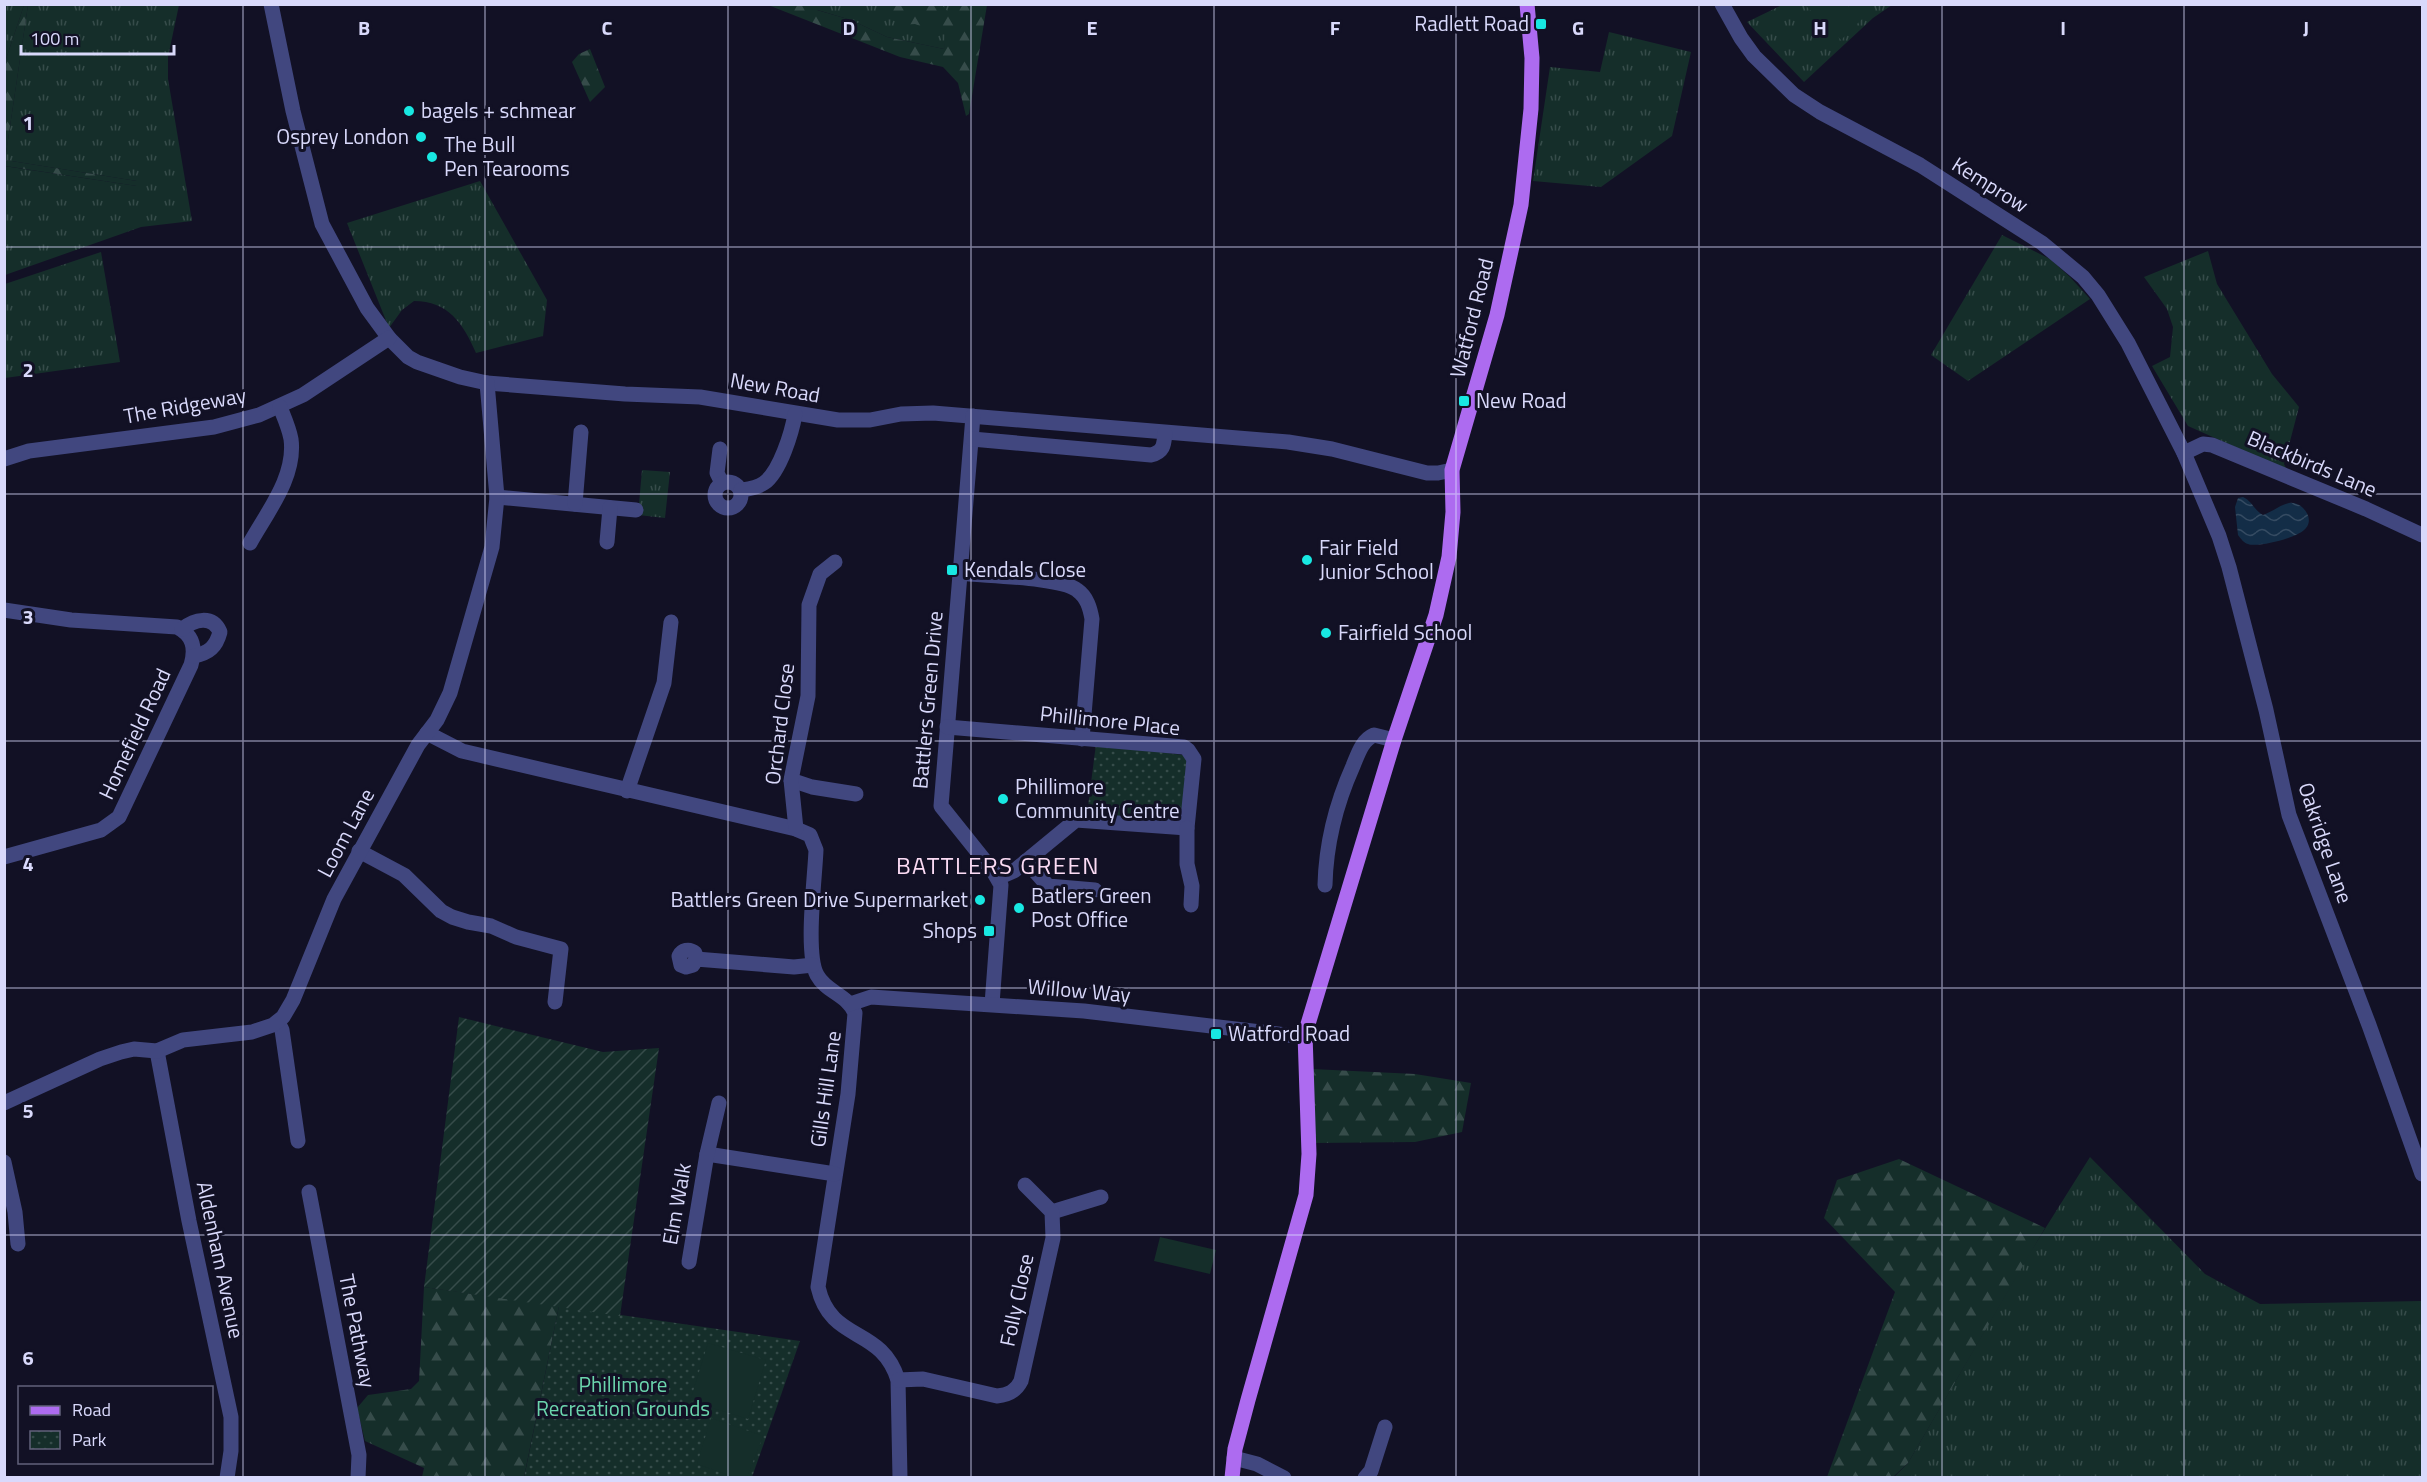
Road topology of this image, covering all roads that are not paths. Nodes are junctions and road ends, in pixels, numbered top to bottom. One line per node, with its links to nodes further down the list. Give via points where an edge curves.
1 (271, 4): 4 (street, New Road, via 318,214 361,298)
2 (1527, 4): 15 (main road, Watford Road, via 1532,109 1521,205 1497,315)
3 (1722, 4): 13 (street, Kemprow, via 1754,56 1794,95 1967,194 2042,243 2083,277 2128,342)
4 (389, 338): 5 (street, New Road, via 417,362); 6 (street, The Ridgeway)
5 (487, 383): 7 (street, New Road, via 699,397); 18 (street, Loom Lane)
6 (280, 407): 14 (street, The Ridgeway, via 214,427 29,451); 24 (street, via 291,438 290,466)
7 (795, 414): 8 (street, New Road, via 854,421 915,413); 17 (street, via 786,446 769,478 759,486)
8 (973, 416): 10 (street, New Road); 11 (street, Battlers Green Drive)
9 (581, 432): 19 (street)
10 (1165, 433): 11 (street, via 1163,447 1151,455); 15 (street, New Road, via 1288,442 1332,448 1427,473)
11 (972, 439): 26 (street, Battlers Green Drive)
12 (720, 449): 16 (street, via 717,473)
13 (2184, 453): 22 (street, Blackbirds Lane, via 2203,444 2212,445); 61 (street, Oakridge Lane, via 2229,567 2289,815 2370,1025)
14 (4, 459)
15 (1452, 470): 34 (main road, Watford Road, via 1449,557 1436,615)
16 (722, 483): 17 (street, via 731,482); 17 (street, via 715,495 725,507 736,505)
17 (741, 490)
18 (497, 497): 19 (street); 32 (street, Loom Lane, via 492,547 450,693)
19 (575, 504): 20 (street)
20 (610, 508): 21 (street); 23 (street)
21 (636, 510)
22 (2422, 535)
23 (607, 542)
24 (250, 543)
25 (835, 562): 35 (street, Orchard Close, via 820,574 809,605 808,696)
26 (960, 573): 31 (street, Battlers Green Drive); 33 (street, via 1062,583 1079,591 1086,600 1092,619)
27 (4, 610): 29 (street, Homefield Road)
28 (672, 622): 36 (street, via 664,683)
29 (182, 629): 30 (street, Homefield Road, via 191,639); 30 (street, Homefield Road, via 195,620 218,626 219,636 212,649)
30 (194, 656): 41 (street, Homefield Road, via 119,817 101,830)
31 (947, 727): 33 (street, Phillimore Place); 43 (street, Battlers Green Drive, via 941,806)
32 (427, 733): 36 (street, via 462,751); 40 (street, Loom Lane)
33 (1082, 739): 38 (street, Phillimore Place, via 1188,750 1194,759)
34 (1394, 740): 44 (street, via 1374,735 1363,743 1340,796 1325,865); 53 (main road, Watford Road)
35 (791, 780): 37 (street); 39 (street, Orchard Close)
36 (627, 791): 39 (street)
37 (856, 794)
38 (1187, 828): 42 (street, via 1076,820); 46 (street, Phillimore Place)
39 (796, 829): 48 (street, via 810,834 816,850)
40 (359, 850): 49 (street, via 404,875 452,917 561,950); 52 (street, Loom Lane, via 330,908 293,1000)
41 (4, 857)
42 (1026, 861): 43 (street); 45 (street, via 1048,886)
43 (998, 878): 51 (street, via 1001,892)
44 (1325, 885)
45 (1095, 890)
46 (1191, 905)
47 (696, 959): 48 (street, via 794,968)
48 (813, 965): 50 (street, Gills Hill Lane, via 823,984)
49 (555, 1002)
50 (850, 1004): 51 (street, Willow Way, via 871,997); 60 (street, Gills Hill Lane, via 856,1027)
51 (992, 1004): 53 (street, Willow Way)
52 (278, 1022): 54 (street, via 252,1032 183,1040); 57 (street)
53 (1305, 1034): 70 (main road, Watford Road, via 1309,1154 1306,1196)
54 (157, 1051): 55 (street, via 134,1049 100,1059); 71 (street, Aldenham Avenue, via 231,1417)
55 (4, 1103)
56 (719, 1103): 58 (street, Elm Walk)
57 (298, 1141)
58 (707, 1154): 60 (street, Elm Walk); 67 (street, Elm Walk)
59 (4, 1162): 66 (street)
60 (835, 1174): 68 (street, Gills Hill Lane, via 819,1277 821,1299 835,1320 879,1347 894,1367)
61 (2422, 1174)
62 (1025, 1185): 65 (street)
63 (309, 1192): 72 (street, The Pathway, via 359,1455)
64 (1101, 1197): 65 (street)
65 (1052, 1212): 68 (street, Folly Close, via 1053,1238 1021,1381 1012,1392 997,1396 923,1379)
66 (18, 1244)
67 (689, 1262)
68 (898, 1380): 73 (street, Gills Hill Lane)
69 (1385, 1427): 76 (street)
70 (1233, 1458): 74 (main road, Watford Road); 75 (street, via 1257,1464)
71 (227, 1478)
72 (358, 1478)
73 (900, 1478)
74 (1232, 1478)
75 (1284, 1478)
76 (1365, 1478)

